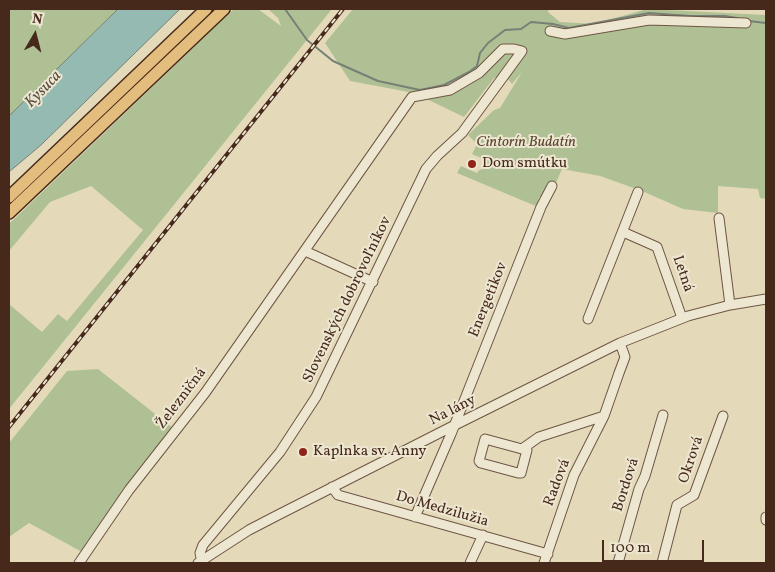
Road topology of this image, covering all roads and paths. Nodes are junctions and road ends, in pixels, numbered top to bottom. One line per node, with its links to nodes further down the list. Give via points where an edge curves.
1 (206, 9): 8 (main road)
2 (224, 9): 9 (main road)
3 (746, 23): 4 (street, via 649,20 564,34)
4 (550, 31)
5 (522, 51): 12 (street, Železničná, via 503,49 478,73 450,90 412,97); 13 (street, Slovenských dobrovoľníkov, via 462,133 426,169)
6 (552, 186): 22 (street, Energetikov)
7 (638, 192): 11 (street)
8 (9, 197)
9 (9, 213)
10 (719, 218): 15 (street)
11 (623, 232): 16 (street, Letná, via 657,247); 17 (street)
12 (305, 250): 13 (street); 28 (street, Železničná, via 205,393 129,490)
13 (373, 282): 29 (street, Slovenských dobrovoľníkov, via 316,397 280,452 203,545)
14 (766, 299): 15 (street, Na lány)
15 (730, 305): 16 (street, Na lány)
16 (682, 318): 18 (street, Na lány)
17 (588, 319)
18 (620, 344): 20 (street, Radová, via 625,357); 22 (street, Na lány)
19 (663, 415): 32 (street, Bordová)
20 (604, 416): 23 (street, via 539,437); 27 (street, Radová, via 574,475)
21 (723, 416): 33 (street, Okrová, via 694,495 677,505)
22 (455, 425): 24 (street, Na lány); 25 (street, Energetikov)
23 (522, 449): 23 (street, via 485,439 479,461 520,473 527,450)
24 (332, 487): 25 (street, Do Medzilužia, via 338,494); 29 (street, Na lány, via 249,530)
25 (415, 517): 26 (street, Do Medzilužia)
26 (483, 535): 27 (street, Do Medzilužia); 30 (street)
27 (548, 554): 31 (street, Radová)
28 (79, 563)
29 (200, 563)
30 (470, 563)
31 (544, 563)
32 (618, 563)
33 (662, 563)

